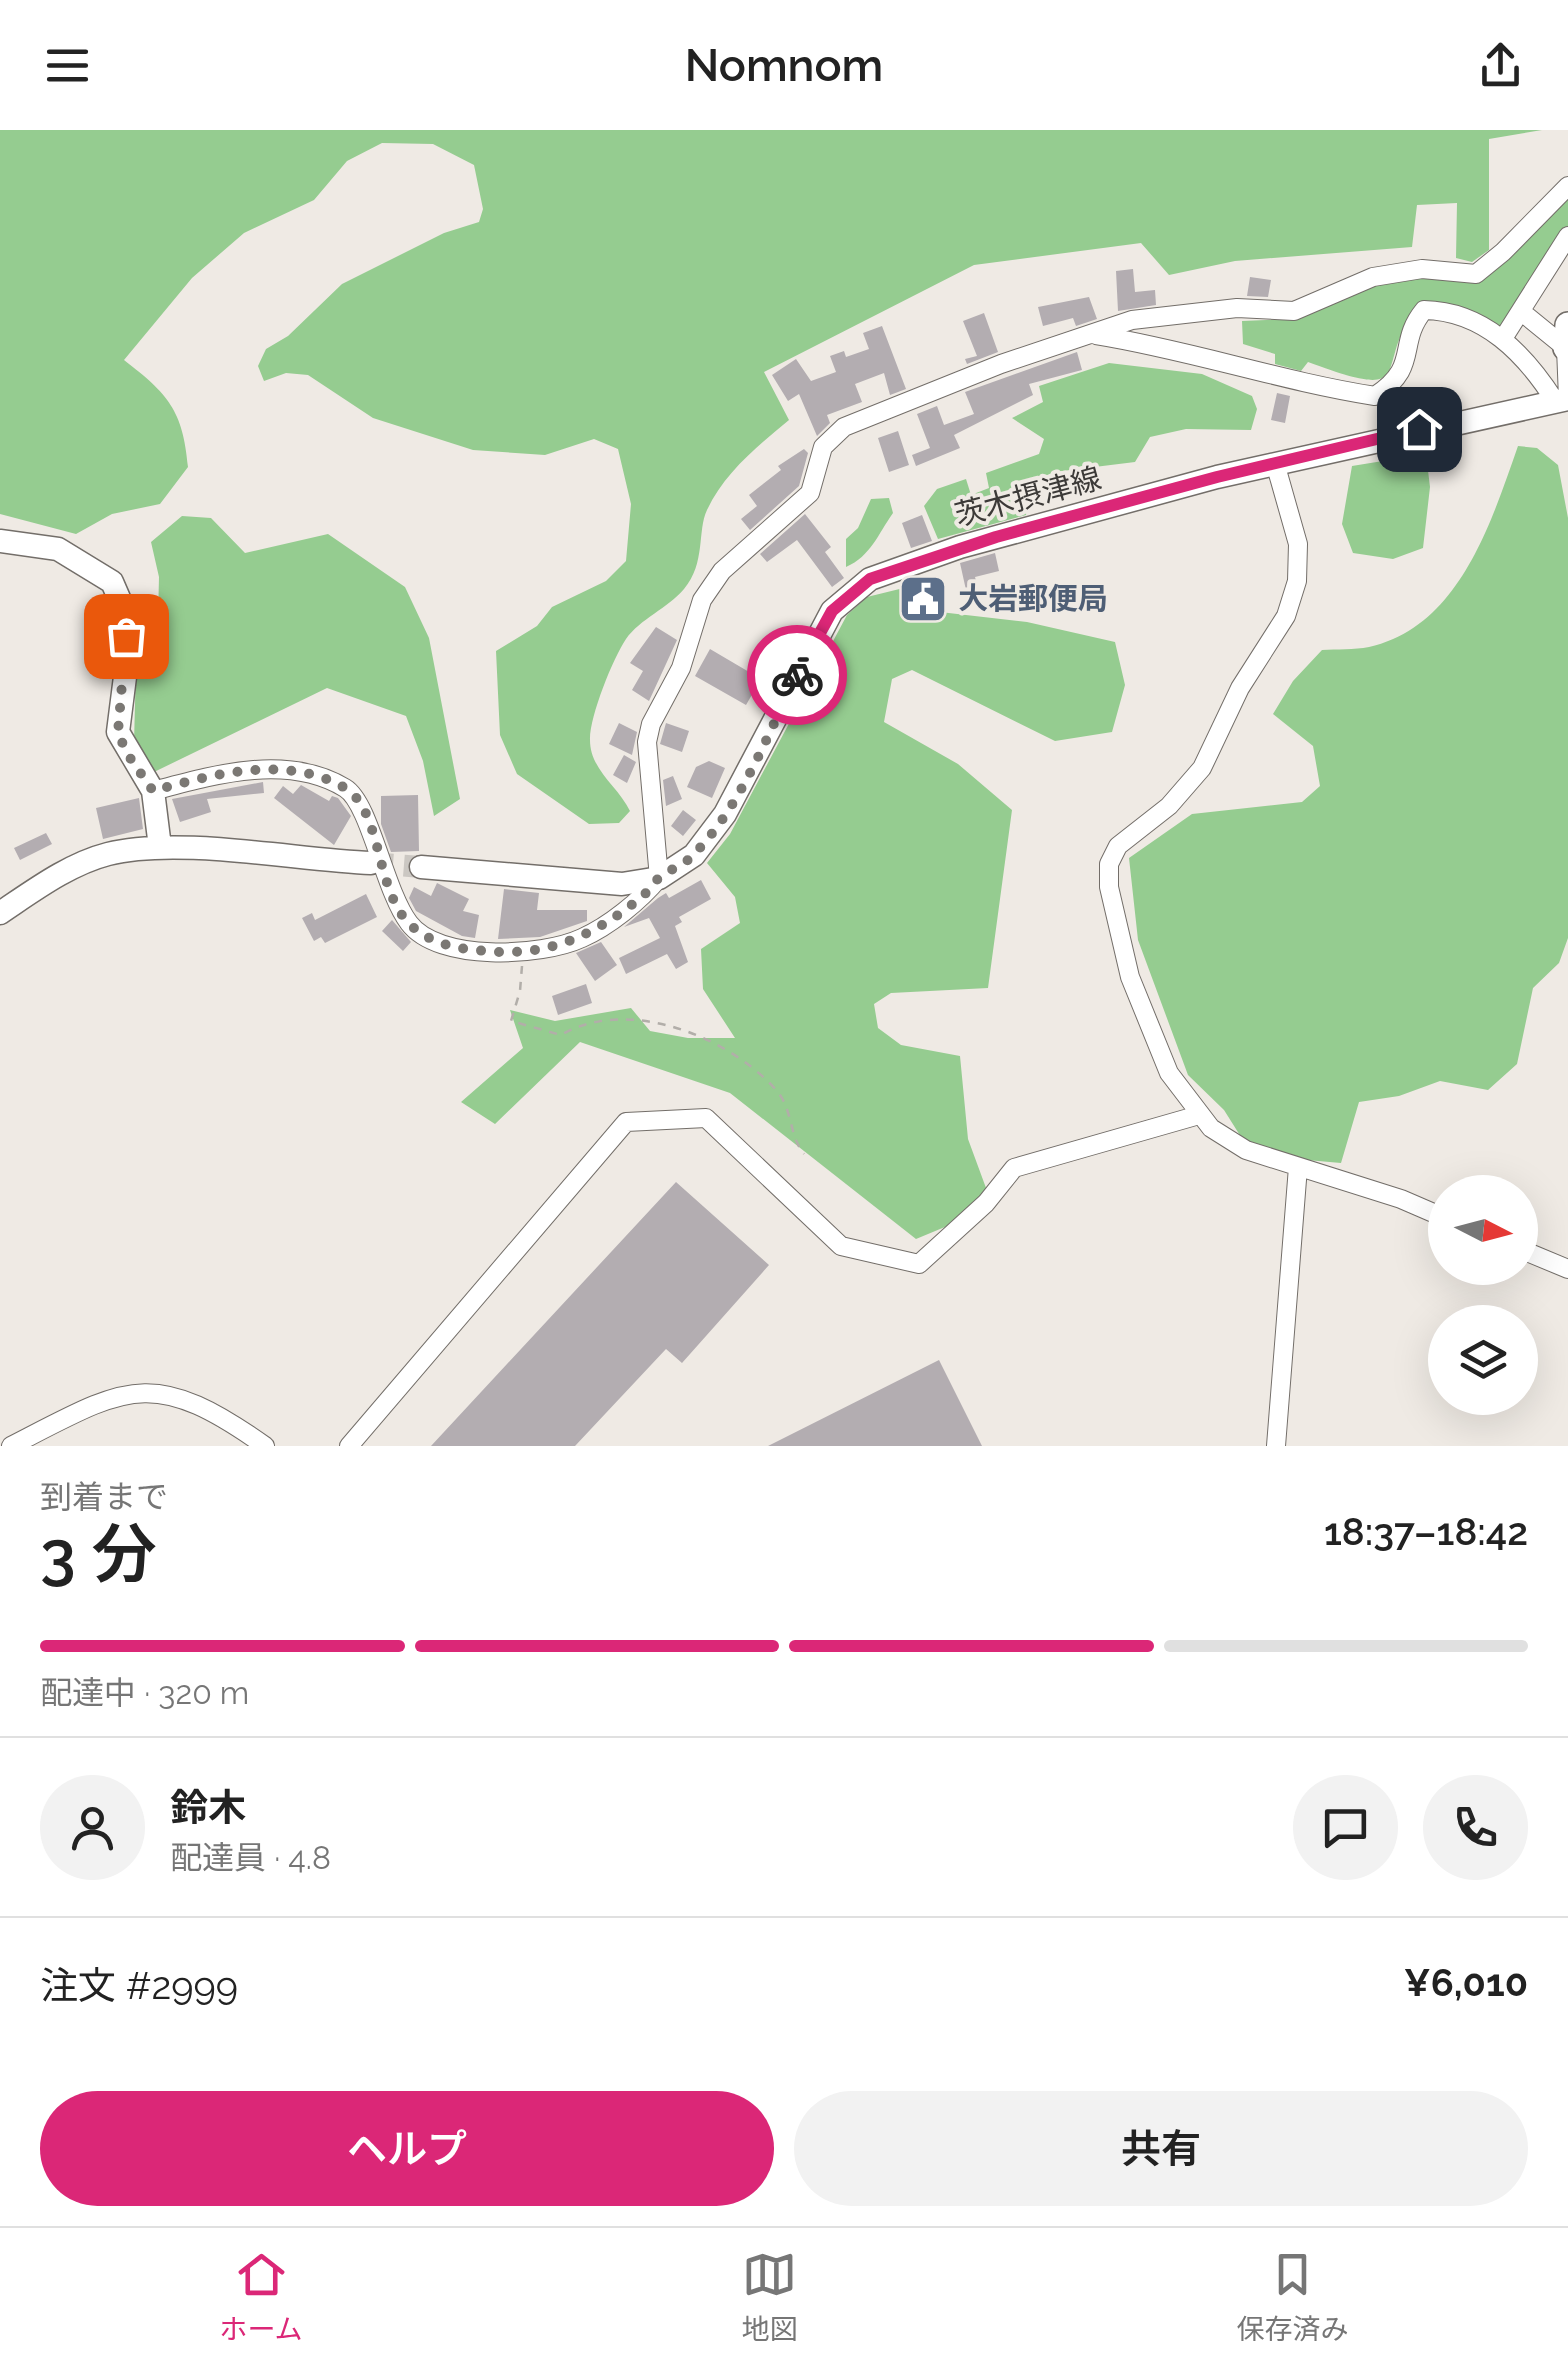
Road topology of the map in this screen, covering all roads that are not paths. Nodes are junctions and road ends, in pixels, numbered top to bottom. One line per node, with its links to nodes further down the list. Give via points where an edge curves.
1 (1568, 186): 4 (street, via 1476,274 1422,269 1373,277 1294,311 1196,310)
2 (1568, 236): 3 (street)
3 (1523, 313): 5 (street); 6 (street)
4 (1091, 334): 6 (street, via 1174,347 1307,385 1374,396 1396,382 1408,361 1412,325 1424,310 1445,310); 14 (street, via 844,427 823,447 810,493 722,572 702,600 681,668 650,724)
5 (1567, 337): 7 (street)
6 (1504, 338): 7 (street)
7 (1564, 399): 8 (main road, 茨木摂津線)
8 (1275, 463): 14 (main road, 茨木摂津線, via 960,547 859,586 832,611 812,644 724,814 694,855); 16 (street, via 1298,544 1297,581 1286,616 1240,688 1202,768 1169,806 1118,846 1109,864 1108,887 1130,977 1169,1074)
9 (0, 541): 10 (main road, via 58,548 112,582 125,612 127,661 118,732)
10 (153, 791): 11 (main road); 14 (street, via 265,770 306,772 348,789 364,812 386,886 411,927 446,946 522,952 583,938)
11 (160, 847): 12 (main road); 15 (main road, via 74,867)
12 (371, 864)
13 (421, 867): 14 (main road, via 622,884)
14 (659, 878)
15 (0, 913)
16 (1199, 1115): 17 (street, via 1246,1150); 23 (street, via 1014,1168 920,1264 840,1246 706,1118 626,1122)
17 (1298, 1168): 18 (street); 24 (street)
18 (1428, 1212)
19 (1538, 1256): 20 (street)
20 (1568, 1269)
21 (10, 1446): 22 (street, via 100,1400 165,1394 198,1402)
22 (265, 1446)
23 (349, 1446)
24 (1276, 1446)

